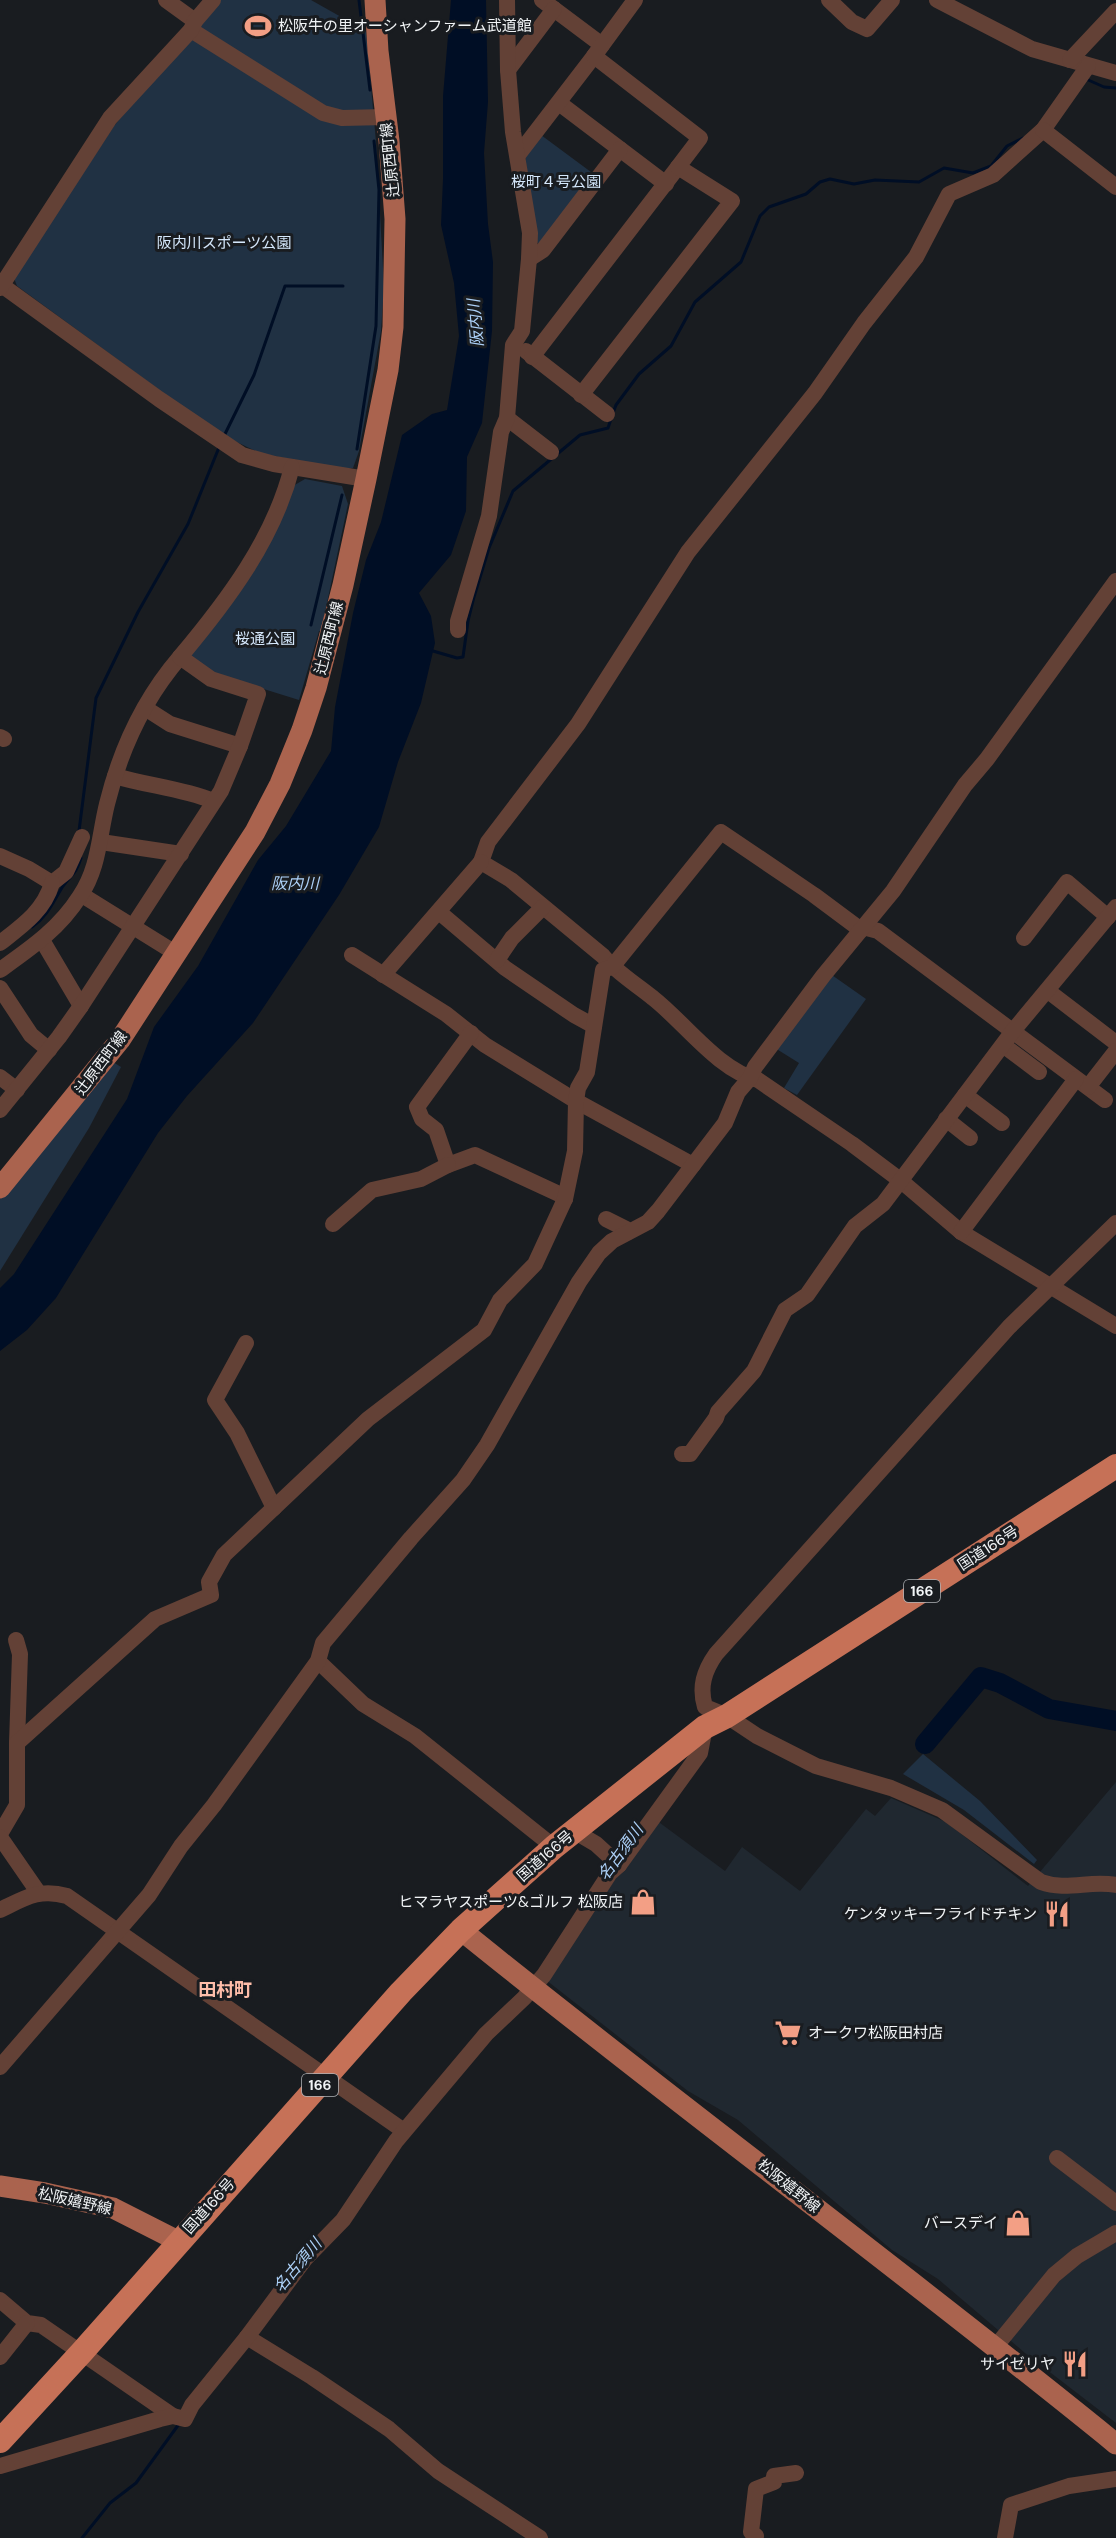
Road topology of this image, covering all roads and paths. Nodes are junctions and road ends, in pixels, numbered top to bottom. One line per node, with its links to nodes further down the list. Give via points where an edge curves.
1 (166, 0): 11 (street)
2 (213, 0): 11 (street)
3 (375, 0): 18 (main road, 辻原西町線)
4 (507, 0): 14 (street)
5 (635, 0): 12 (street)
6 (829, 0): 7 (street, via 841,13 867,29)
7 (892, 0)
8 (937, 0): 13 (street, via 1032,49)
9 (548, 4): 12 (street); 14 (street)
10 (1116, 11): 13 (street)
11 (193, 25): 18 (street, via 323,113 342,118); 26 (street, via 110,118)
12 (598, 51): 17 (street); 22 (street, via 700,138)
13 (1070, 60): 15 (street)
14 (508, 70): 21 (street)
15 (1084, 73): 16 (street); 19 (street)
16 (1116, 73)
17 (559, 103): 20 (street); 21 (street)
18 (386, 117): 34 (main road, 辻原西町線, via 395,219 395,292 388,370)
19 (1043, 130): 24 (street); 46 (street, via 987,179 949,194 916,257 815,393 688,552 578,724 488,842)
20 (620, 149): 23 (street); 25 (street, via 543,250)
21 (518, 155): 25 (street, via 530,233)
22 (678, 167): 23 (street); 29 (street, via 732,201)
23 (666, 184): 28 (street)
24 (1116, 187)
25 (528, 259): 27 (street)
26 (0, 286): 33 (street, via 220,442 258,460)
27 (522, 331): 28 (street, via 522,347); 31 (street, via 513,345)
28 (532, 357): 29 (street)
29 (581, 395): 30 (street)
30 (606, 414)
31 (507, 418): 32 (street); 36 (street, via 501,432 489,516)
32 (550, 452)
33 (292, 467): 34 (street); 37 (street, via 280,505 260,546)
34 (366, 479): 57 (main road, 辻原西町線, via 337,608 302,730 255,832)
35 (1116, 581): 53 (street)
36 (458, 630)
37 (180, 657): 38 (street); 39 (street, via 212,679 258,694)
38 (145, 708): 39 (street, via 170,724); 40 (street)
39 (240, 746): 41 (street)
40 (115, 776): 41 (street); 43 (street)
41 (213, 801): 44 (street)
42 (82, 837): 47 (street, via 66,872)
43 (101, 842): 44 (street); 48 (street)
44 (181, 854): 52 (street)
45 (0, 856): 47 (street)
46 (481, 862): 49 (street, via 511,880); 50 (street)
47 (52, 883): 56 (street, via 40,909)
48 (82, 895): 52 (street); 55 (street)
49 (543, 907): 59 (street, via 512,938); 60 (street)
50 (439, 912): 59 (street); 62 (street)
51 (1112, 917): 54 (street, via 1067,882); 64 (street)
52 (134, 927): 57 (street); 65 (street)
53 (862, 929): 60 (street, via 721,832); 67 (street, via 878,931); 75 (street, via 768,1049)
54 (1024, 938)
55 (42, 940): 61 (street); 65 (street)
56 (0, 943)
57 (177, 954): 88 (main road, 辻原西町線, via 109,1056)
58 (352, 955): 62 (street)
59 (497, 960): 66 (street)
60 (612, 966): 66 (street, via 603,970); 75 (street, via 714,1055)
61 (0, 970)
62 (383, 975): 68 (street)
63 (0, 988): 71 (street, via 31,1035)
64 (1048, 991): 67 (street); 69 (street)
65 (81, 1006): 71 (street)
66 (594, 1026): 80 (street, via 587,1072)
67 (1013, 1031): 70 (street); 76 (street)
68 (471, 1033): 80 (street); 85 (street, via 417,1107 422,1119 436,1130)
69 (1116, 1043)
70 (1003, 1046): 73 (street); 78 (street)
71 (49, 1050): 77 (street)
72 (1116, 1051): 76 (street)
73 (1039, 1072)
74 (0, 1077): 77 (street)
75 (750, 1078): 86 (street); 87 (street, via 796,1105)
76 (1082, 1083): 79 (street); 94 (street)
77 (17, 1090): 81 (street)
78 (965, 1095): 82 (street); 83 (street)
79 (1106, 1100)
80 (576, 1101): 86 (street); 89 (street, via 575,1151)
81 (0, 1110)
82 (946, 1119): 84 (street); 87 (street)
83 (1002, 1123)
84 (970, 1138)
85 (448, 1165): 89 (street, via 475,1155); 92 (street, via 421,1179 372,1190)
86 (693, 1165): 93 (street, via 648,1222)
87 (900, 1180): 94 (street); 98 (street, via 883,1204 855,1226 807,1295 785,1310 754,1371 718,1412 690,1454)
88 (0, 1188)
89 (565, 1199): 100 (street, via 535,1264 500,1300 484,1330 368,1419)
90 (606, 1219): 93 (street)
91 (1116, 1223): 95 (street)
92 (333, 1224)
93 (628, 1232): 102 (street, via 599,1253 579,1282 463,1480 323,1643)
94 (961, 1232): 95 (street)
95 (1049, 1286): 96 (street); 103 (street, via 716,1654 704,1675 702,1696 705,1707)
96 (1116, 1326)
97 (246, 1343): 100 (street, via 215,1400 237,1433)
98 (682, 1454)
99 (1116, 1466): 103 (highway, 国道166号 / 166)
100 (274, 1508): 105 (street, via 224,1555 209,1581 211,1595 155,1619)
101 (16, 1640): 105 (street, via 20,1654)
102 (318, 1661): 108 (street, via 363,1704 415,1736); 114 (street, via 149,1895)
103 (727, 1716): 104 (highway, 国道166号 / 166); 110 (street, via 816,1766 891,1788 942,1810 1041,1882 1060,1887)
104 (705, 1727): 106 (highway, 国道166号 / 166); 109 (street, via 700,1753)
105 (17, 1743): 107 (street, via 17,1806)
106 (574, 1831): 108 (highway, 国道166号 / 166); 109 (street)
107 (0, 1835): 111 (street)
108 (554, 1847): 113 (highway, 国道166号 / 166)
109 (617, 1862): 115 (street)
110 (1116, 1885)
111 (38, 1893): 112 (street); 114 (street, via 67,1896)
112 (0, 1910)
113 (461, 1930): 115 (main road, 松阪嬉野線); 117 (highway, 国道166号 / 166)
114 (117, 1931): 116 (street); 117 (street)
115 (532, 1988): 118 (street); 127 (main road, 松阪嬉野線)
116 (0, 2067)
117 (327, 2076): 118 (street); 123 (highway, 国道166号 / 166)
118 (401, 2129): 126 (street, via 343,2220 305,2259)
119 (1057, 2158): 121 (street)
120 (0, 2186): 123 (main road, 松阪嬉野線, via 113,2208)
121 (1116, 2203)
122 (1116, 2233): 127 (street, via 1054,2275)
123 (178, 2241): 128 (highway, 国道166号 / 166)
124 (0, 2300): 125 (street)
125 (27, 2323): 128 (street, via 41,2325); 129 (street)
126 (247, 2337): 130 (street); 136 (street, via 389,2429 438,2471)
127 (996, 2346): 132 (main road, 松阪嬉野線)
128 (82, 2352): 130 (street); 131 (highway, 国道166号 / 166)
129 (0, 2357)
130 (177, 2417): 133 (street)
131 (0, 2441)
132 (1116, 2444)
133 (0, 2466)
134 (796, 2473): 137 (street, via 774,2476 774,2482 756,2489 751,2532)
135 (1116, 2479): 138 (street, via 1069,2486 1011,2505)
136 (540, 2538)
137 (755, 2538)
138 (1005, 2538)

